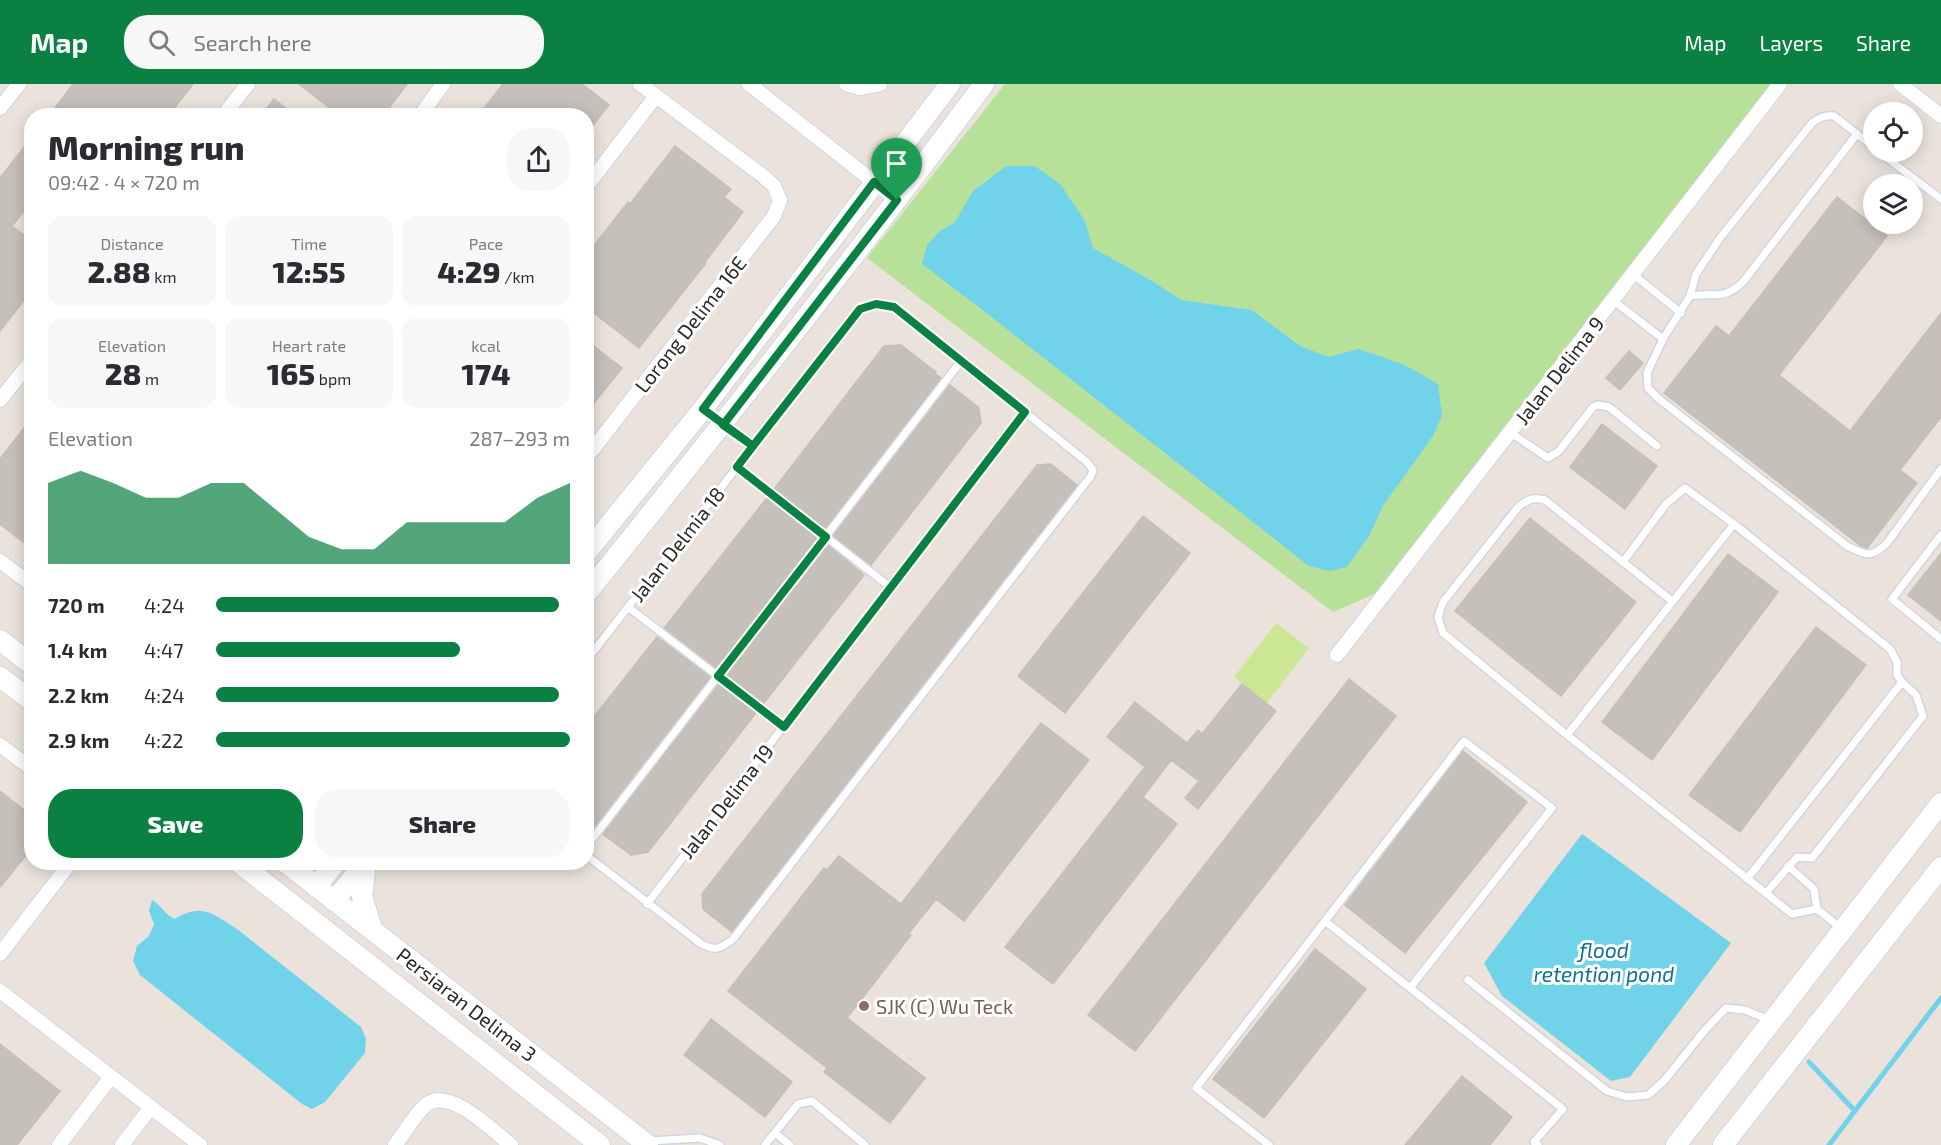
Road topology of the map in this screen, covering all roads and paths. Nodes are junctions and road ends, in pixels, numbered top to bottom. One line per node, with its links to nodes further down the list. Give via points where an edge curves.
1 (19, 84): 13 (street)
2 (248, 84): 14 (street)
3 (443, 84): 15 (street)
4 (640, 84): 12 (street)
5 (749, 84): 21 (street)
6 (846, 84): 7 (street, via 859,88)
7 (880, 84)
8 (950, 84): 21 (street)
9 (984, 84): 22 (street)
10 (1780, 84): 24 (street, Jalan Delima 9)
11 (1900, 84): 16 (street)
12 (656, 96): 20 (street); 38 (street, Lorong Delima 16E, via 774,186 780,200 774,216)
13 (0, 108)
14 (229, 108)
15 (426, 108)
16 (1941, 116)
17 (1857, 134): 18 (lane); 25 (lane, via 1743,282 1724,295); 25 (lane, via 1834,116 1827,115 1812,123 1720,238 1696,274)
18 (1863, 139)
19 (1892, 162): 23 (lane)
20 (594, 177)
21 (874, 182): 22 (street); 32 (street)
22 (897, 200): 34 (street)
23 (1941, 200)
24 (1634, 275): 26 (street, Jalan Delima 9); 27 (lane)
25 (1690, 296): 27 (lane)
26 (1614, 301): 28 (lane); 35 (street, Jalan Delima 9)
27 (1681, 313): 28 (lane)
28 (1664, 339): 40 (lane, via 1647,373 1648,388 1847,546 1866,555 1877,553)
29 (961, 361): 33 (lane, Jalan Delmia 18); 36 (lane, Jalan Delmia 18, via 894,307 876,304 860,309); 43 (lane)
30 (24, 370): 31 (street)
31 (0, 400)
32 (703, 409): 34 (lane); 44 (street)
33 (1025, 412): 49 (lane, Jalan Delima 19); 80 (lane, Jalan Delmia 18, via 1087,462 1093,471 1091,476 733,939 711,950)
34 (723, 425): 36 (lane); 48 (street)
35 (1510, 433): 37 (lane, via 1548,458 1559,451 1593,406 1602,405 1610,407); 55 (street, Jalan Delima 9)
36 (753, 446): 39 (lane, Jalan Delmia 18)
37 (1657, 446)
38 (594, 448)
39 (737, 467): 43 (lane); 51 (lane, Jalan Delmia 18)
40 (1941, 468)
41 (1734, 524): 46 (lane, via 1685,488 1666,504); 50 (lane); 59 (lane, via 1890,649)
42 (1941, 535): 52 (lane, via 1892,599)
43 (826, 537): 49 (lane); 57 (lane)
44 (594, 543)
45 (0, 561): 47 (street)
46 (1623, 562): 50 (lane); 62 (lane, via 1545,500 1529,498 1443,602 1438,617 1443,633)
47 (24, 579)
48 (594, 584)
49 (890, 588): 61 (lane, Jalan Delima 19)
50 (1672, 601): 62 (lane)
51 (628, 607): 54 (lane, Jalan Delmia 18); 57 (lane)
52 (1941, 639)
53 (0, 640): 56 (street)
54 (594, 651)
55 (1337, 655)
56 (24, 659)
57 (718, 676): 61 (lane); 66 (lane)
58 (0, 677): 60 (street)
59 (1902, 682): 68 (lane, via 1916,695 1923,716 1812,858 1797,857); 76 (lane)
60 (24, 695)
61 (784, 727): 80 (lane, Jalan Delima 19)
62 (1567, 735): 76 (lane)
63 (0, 745): 64 (street)
64 (24, 763)
65 (1941, 803): 83 (street)
66 (594, 837)
67 (594, 861): 80 (lane)
68 (1788, 866): 77 (lane); 81 (lane, via 1814,889)
69 (1941, 867): 108 (street)
70 (65, 870): 86 (street)
71 (248, 870): 79 (street, Persiaran Delima 3)
72 (294, 870): 78 (street, Persiaran Delima 3)
73 (333, 870): 78 (street)
74 (357, 870): 78 (street)
75 (365, 870): 84 (street, via 362,897)
76 (1747, 879): 77 (lane)
77 (1766, 894): 81 (lane, via 1792,914)
78 (324, 896): 79 (street); 84 (street, Persiaran Delima 3); 85 (street)
79 (288, 901): 85 (street, Persiaran Delima 3)
80 (647, 904)
81 (1817, 909): 83 (lane)
82 (1325, 921): 88 (lane); 88 (lane, via 1464,741 1552,807); 106 (lane, via 1196,1088)
83 (1842, 929): 90 (street)
84 (373, 931): 95 (street, Persiaran Delima 3)
85 (330, 934): 101 (street, Persiaran Delima 3)
86 (0, 954)
87 (1468, 980): 90 (lane, via 1608,1091 1628,1097 1648,1095 1656,1088 1726,1008 1745,1010)
88 (1410, 988): 96 (lane, via 1563,1109)
89 (0, 991): 91 (street)
90 (1772, 1021): 107 (street)
91 (111, 1077): 92 (street); 97 (street)
92 (151, 1107): 94 (street); 98 (street)
93 (775, 1133): 103 (lane); 104 (lane); 105 (lane, via 798,1104 812,1101)
94 (190, 1142)
95 (646, 1143): 102 (lane, via 700,1138)
96 (1535, 1144)
97 (59, 1145)
98 (122, 1145)
99 (395, 1145): 100 (street, via 426,1104 436,1100 460,1105)
100 (511, 1145)
101 (600, 1145)
102 (720, 1145)
103 (765, 1145)
104 (790, 1145)
105 (865, 1145)
106 (1269, 1145)
107 (1676, 1145)
108 (1723, 1145)

